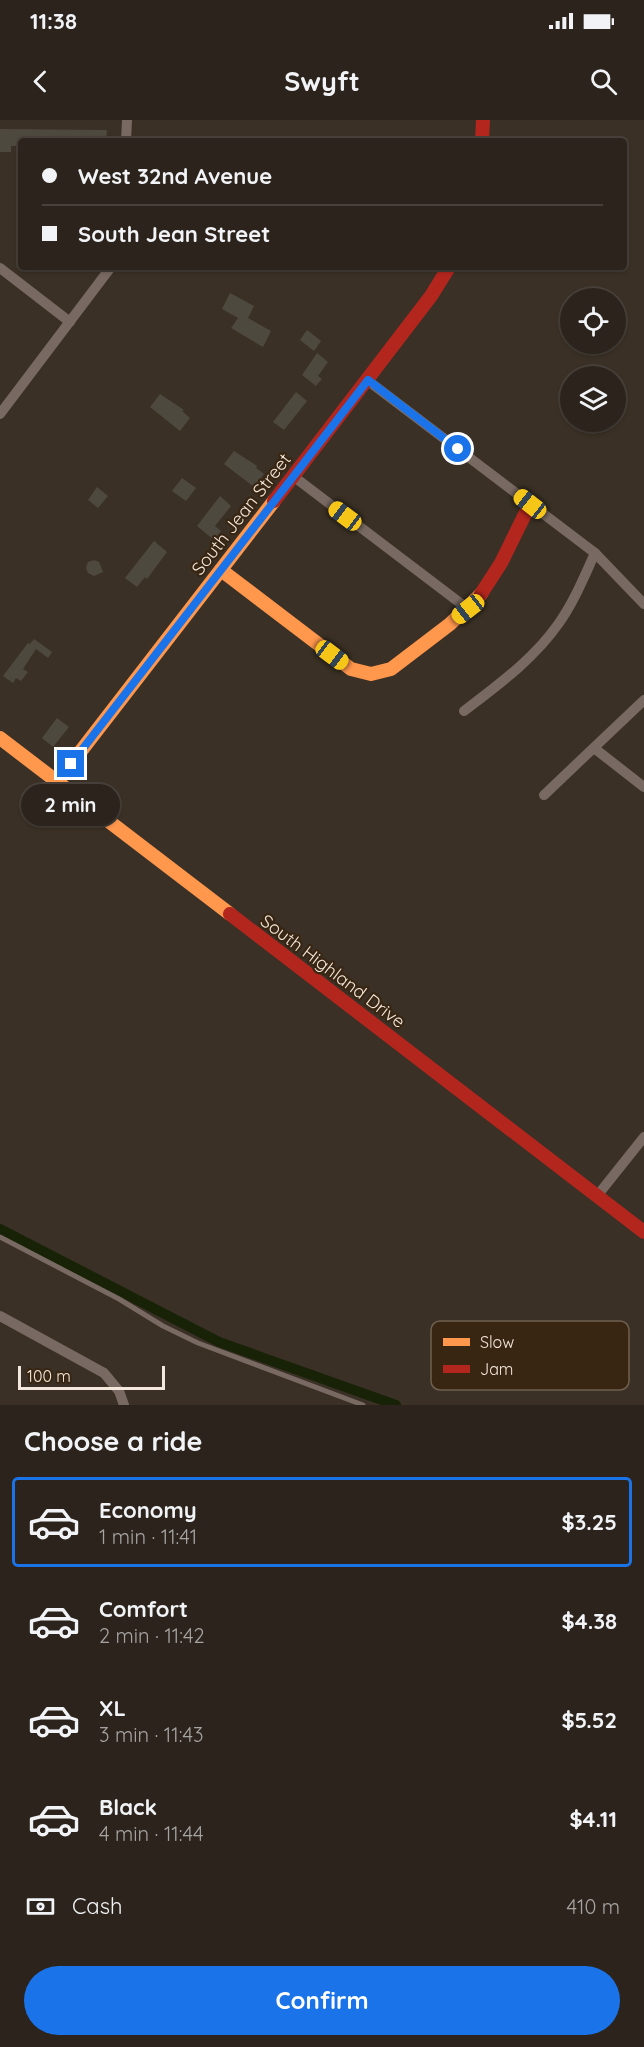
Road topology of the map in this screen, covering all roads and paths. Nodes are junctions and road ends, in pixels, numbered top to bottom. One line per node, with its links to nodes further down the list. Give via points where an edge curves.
1 (127, 120): 3 (street)
2 (483, 120): 4 (street)
3 (126, 138)
4 (482, 138)
5 (0, 268): 8 (street)
6 (109, 270): 8 (street)
7 (447, 270): 9 (street, South Jean Street)
8 (70, 322): 10 (street)
9 (368, 380): 11 (street, South Jean Street); 12 (street)
10 (0, 414)
11 (293, 476): 14 (street, South Jean Street); 16 (street)
12 (530, 504): 13 (street); 16 (street, via 492,579)
13 (595, 553): 15 (street); 18 (street, via 559,624 508,678)
14 (221, 570): 16 (street, via 351,669 376,675 391,669); 21 (street, South Jean Street)
15 (644, 604)
16 (468, 609)
17 (644, 700): 20 (street)
18 (464, 711)
19 (0, 738): 21 (street, South Highland Drive)
20 (594, 748): 22 (street); 23 (street)
21 (57, 782): 25 (street, South Highland Drive)
22 (644, 787)
23 (544, 795)
24 (644, 1137): 25 (street)
25 (597, 1196): 26 (street, South Highland Drive)
26 (644, 1232)
27 (0, 1237): 30 (lane, via 163,1326)
28 (0, 1316): 29 (street, via 104,1373 119,1391)
29 (124, 1405)
30 (363, 1405)

